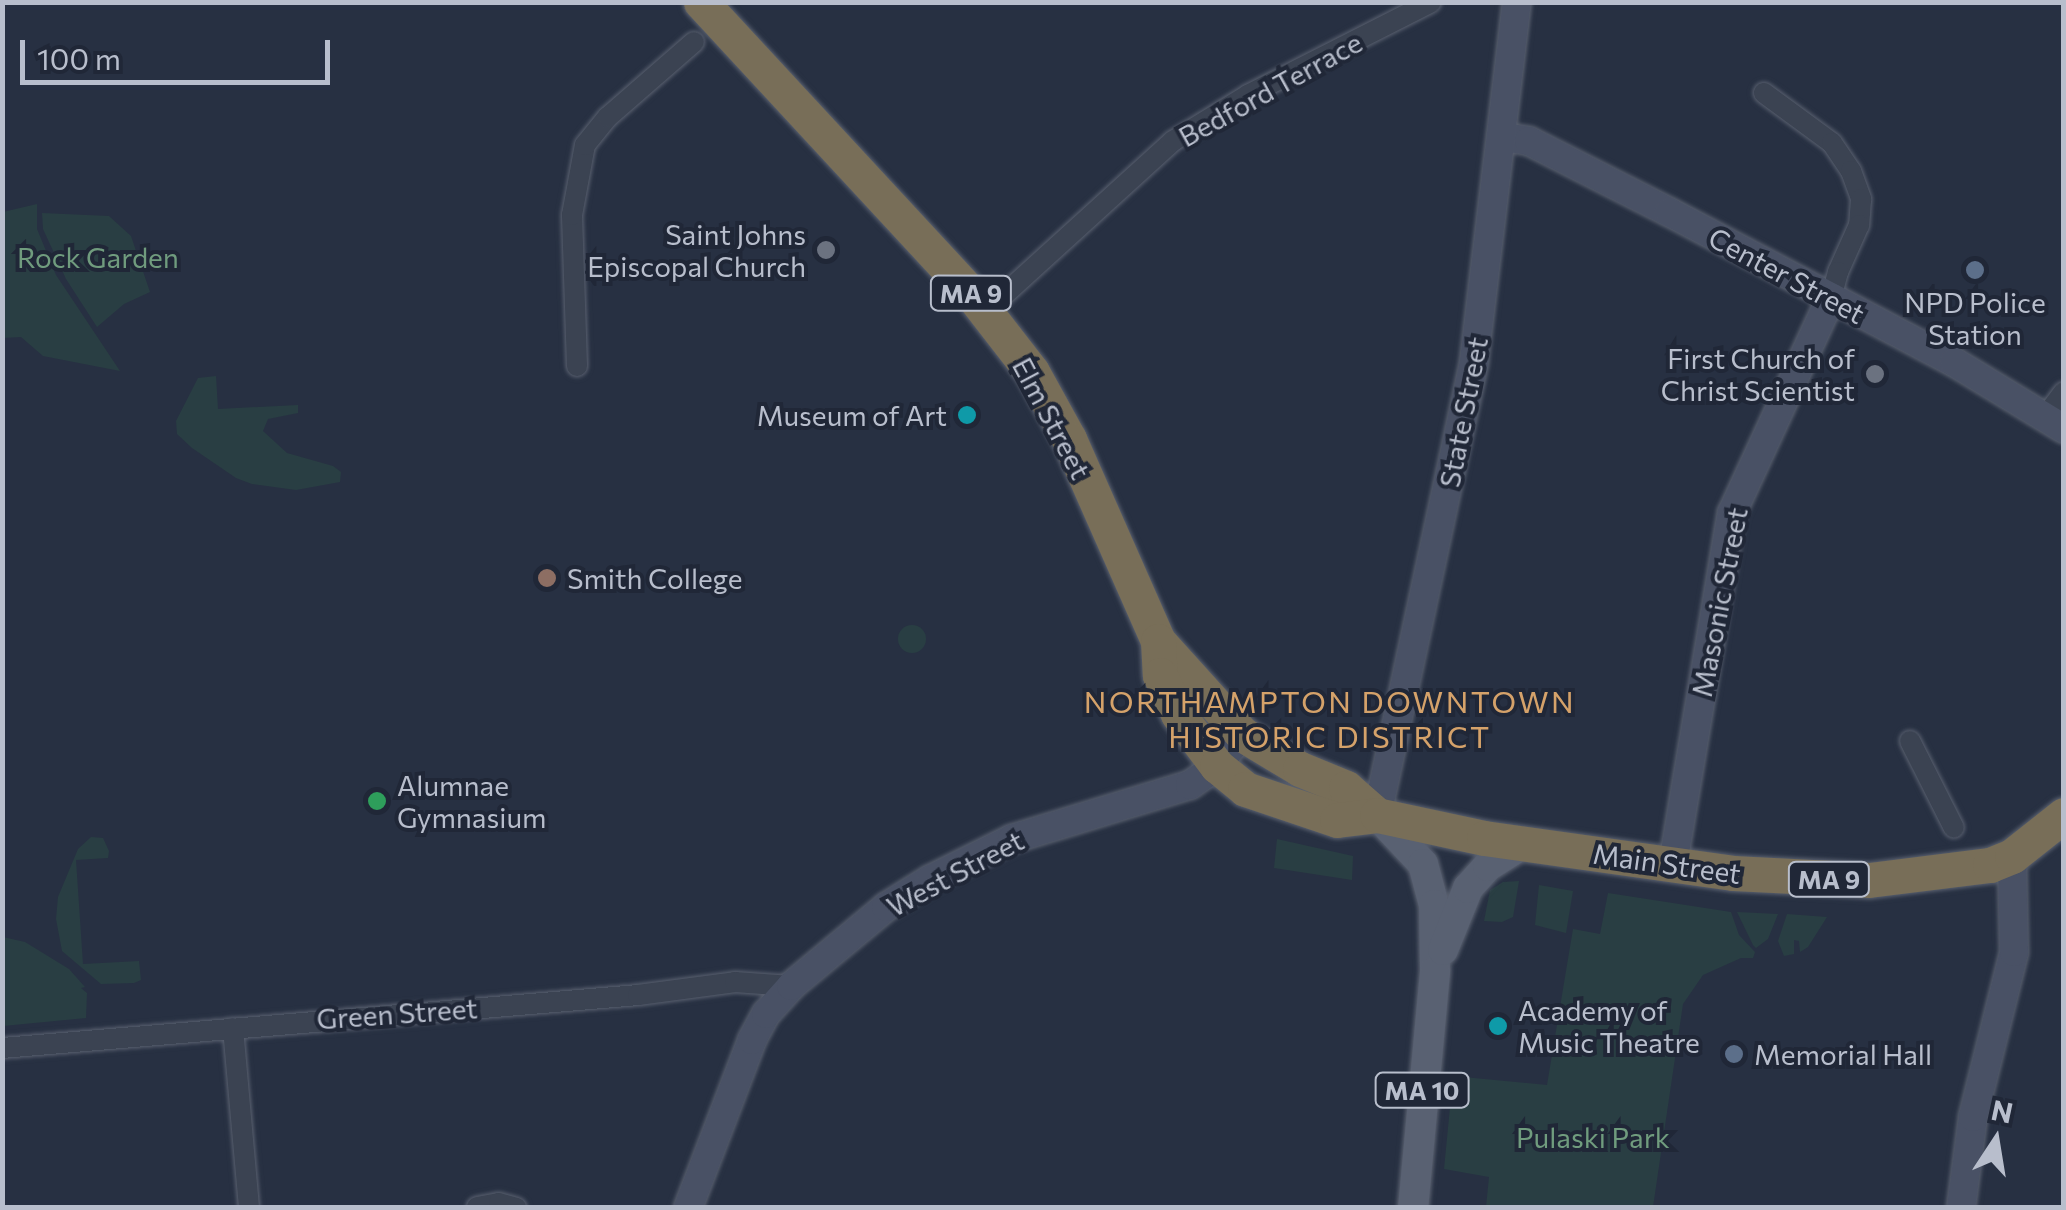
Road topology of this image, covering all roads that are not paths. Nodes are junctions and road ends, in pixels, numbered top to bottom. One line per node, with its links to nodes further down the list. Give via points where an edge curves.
1 (701, 2): 8 (highway, Elm Street / MA 9)
2 (1431, 2): 8 (street, Bedford Terrace, via 1248,94 1173,141)
3 (1516, 2): 6 (main road, State Street)
4 (694, 42): 9 (street, via 585,145 572,215)
5 (1764, 93): 7 (street, via 1832,143 1860,198 1859,225)
6 (1504, 136): 7 (main road, Center Street, via 1529,140); 16 (main road, State Street, via 1471,378)
7 (1832, 298): 11 (main road, Center Street); 21 (main road, Masonic Street, via 1732,513)
8 (986, 312): 12 (highway, Elm Street / MA 9, via 1052,407)
9 (577, 366)
10 (2064, 392): 11 (street)
11 (2054, 423)
12 (1158, 641): 13 (highway, Elm Street); 15 (highway, Elm Street / MA 9, via 1168,694)
13 (1242, 734): 15 (main road, West Street); 16 (highway, Main Street, via 1346,788)
14 (1910, 741): 18 (street)
15 (1216, 766): 16 (highway, Main Street / MA 9, via 1245,790 1296,810 1337,820); 23 (main road, West Street, via 1190,785 1012,838 946,871 886,907)
16 (1377, 815): 19 (highway, Main Street); 22 (main road, MA 10, via 1416,853 1428,876)
17 (2064, 815): 20 (highway, Main Street / MA 9)
18 (1954, 828)
19 (1523, 844): 21 (highway, Main Street / MA 9); 22 (main road, MA 10, via 1468,888)
20 (2012, 856): 21 (highway, Main Street / MA 9, via 1956,872 1869,880); 31 (main road, via 2014,952 1973,1116)
21 (1672, 864)
22 (1435, 972): 30 (main road, MA 10)
23 (791, 986): 24 (street, Green Street, via 735,982 638,996); 29 (main road, West Street, via 752,1040)
24 (232, 1028): 25 (street, Green Street); 27 (street)
25 (2, 1048)
26 (477, 1207): 28 (street)
27 (249, 1208)
28 (516, 1208)
29 (688, 1208)
30 (1413, 1208)
31 (1961, 1208)

